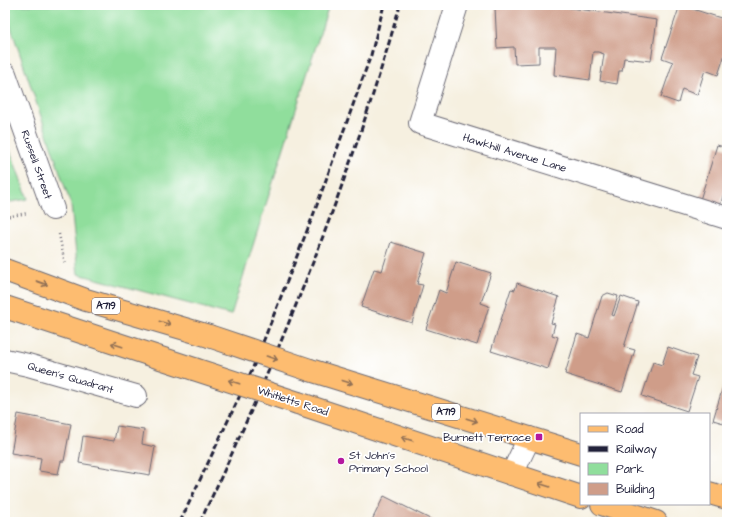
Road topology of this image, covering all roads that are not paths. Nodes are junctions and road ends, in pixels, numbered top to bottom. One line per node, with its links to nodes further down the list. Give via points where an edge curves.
1 (457, 5): 4 (street, Hawkhill Avenue Lane, via 420,124)
2 (5, 74): 3 (street, Russell Street)
3 (53, 209)
4 (727, 218)
5 (5, 270): 9 (main road, A719, one-way to 9, bridge, via 86,300 209,336)
6 (5, 307): 11 (main road, Whitletts Road, one-way to 6, bridge)
7 (5, 360): 8 (street, Queen's Quadrant)
8 (136, 396)
9 (529, 438): 10 (main road, A719); 11 (street)
10 (580, 454)
11 (512, 474): 13 (main road, Whitletts Road, one-way to 11)
12 (710, 493): 14 (main road)
13 (580, 497)
14 (727, 498)
15 (605, 505): 16 (main road)
16 (656, 522)

